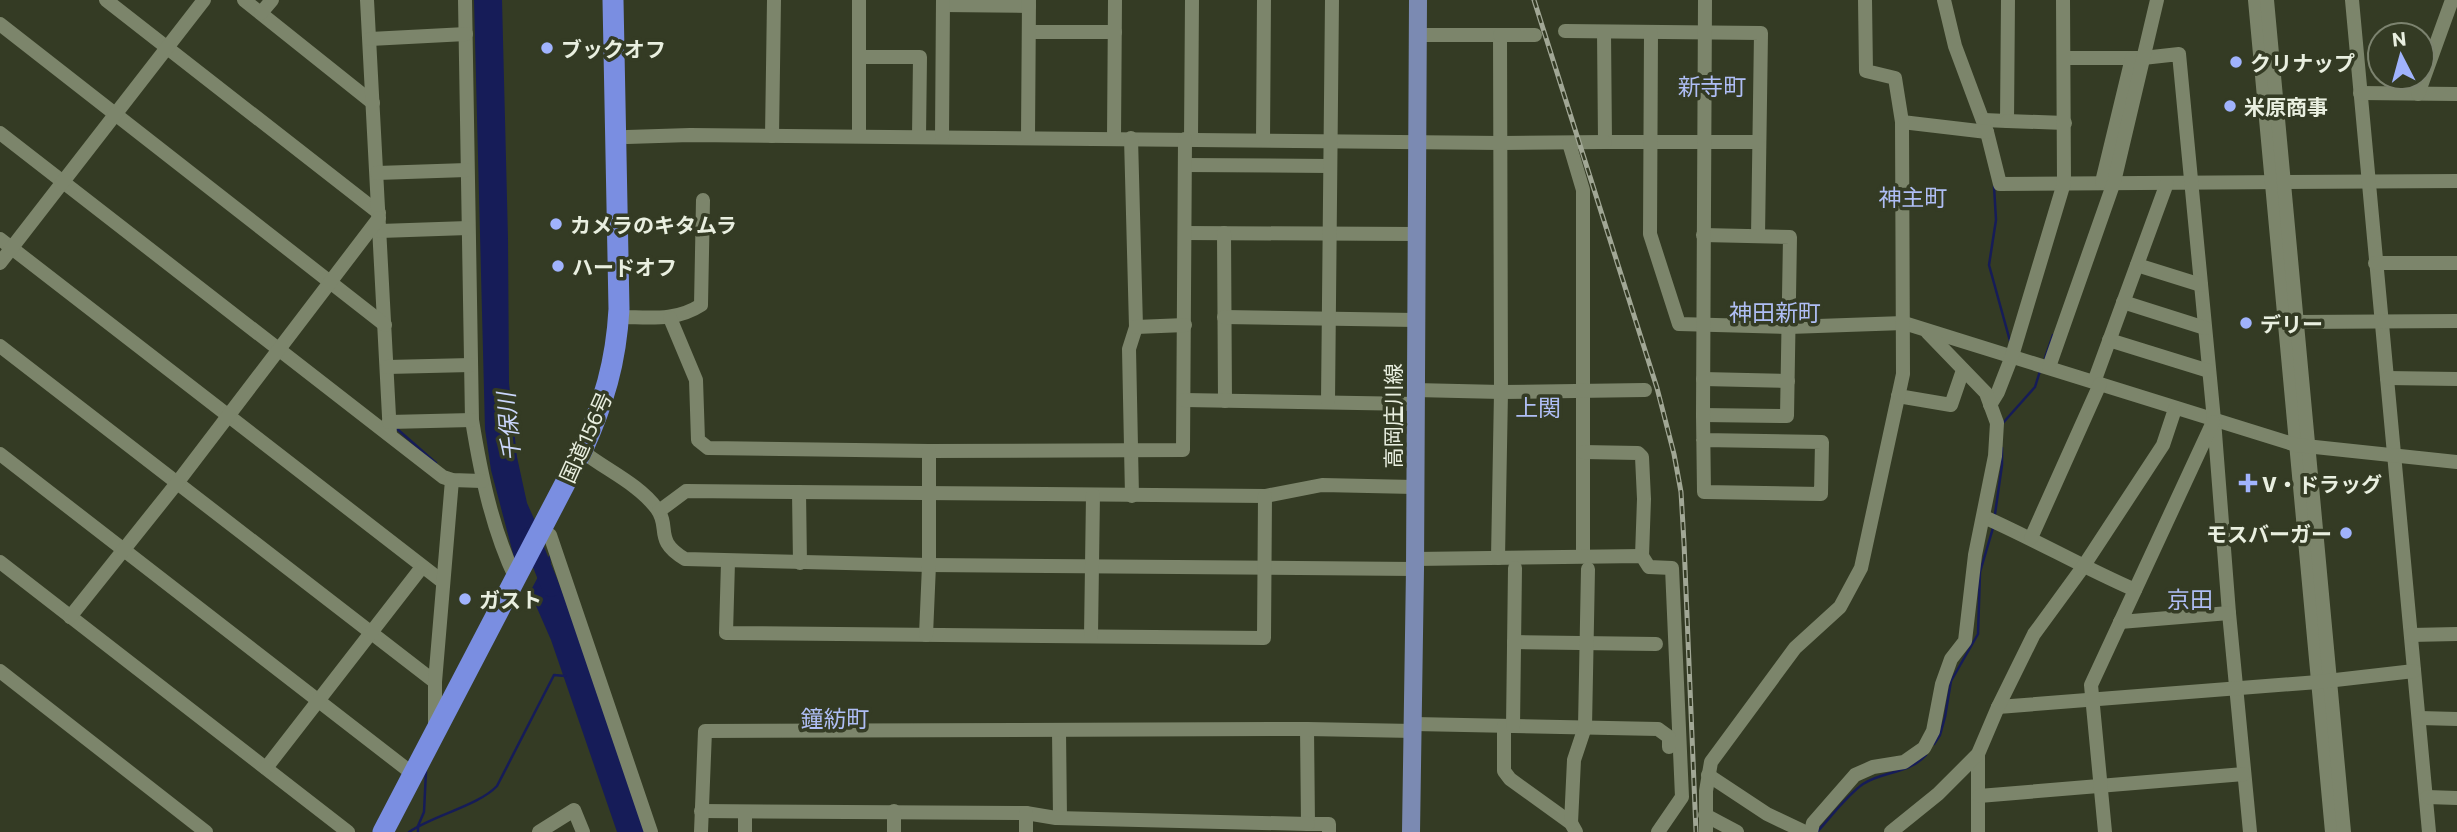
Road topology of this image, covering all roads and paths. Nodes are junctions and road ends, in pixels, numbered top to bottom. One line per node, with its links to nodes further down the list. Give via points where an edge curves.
1 (106, 0): 41 (street)
2 (204, 0): 41 (street)
3 (244, 0): 28 (street)
4 (271, 0): 28 (street)
5 (367, 0): 40 (street)
6 (465, 0): 36 (street)
7 (613, 0): 102 (highway, 国道156号)
8 (624, 0): 57 (highway, 国道156号)
9 (774, 0): 55 (street)
10 (859, 0): 42 (street)
11 (1115, 0): 32 (street)
12 (1192, 0): 63 (street)
13 (1264, 0): 64 (street)
14 (1332, 0): 65 (street)
15 (1418, 0): 37 (main road, 高岡庄川線)
16 (1705, 0): 35 (street)
17 (1865, 0): 51 (street, via 1866,71 1895,78)
18 (1944, 0): 53 (street, via 1955,46)
19 (2008, 0): 50 (street)
20 (2063, 0): 43 (street)
21 (2157, 0): 44 (street)
22 (2255, 0): 84 (street)
23 (2267, 0): 84 (street)
24 (2352, 0): 45 (street)
25 (2452, 0): 46 (street)
26 (943, 3): 27 (street); 59 (street)
27 (1029, 3): 31 (street)
28 (261, 13): 48 (street)
29 (0, 24): 49 (street)
30 (1565, 31): 33 (street)
31 (1029, 32): 32 (street); 60 (street)
32 (1115, 32): 61 (street)
33 (1604, 32): 34 (street); 67 (street)
34 (1651, 32): 35 (street); 68 (street)
35 (1705, 32): 69 (street); 70 (street, via 1761,33)
36 (466, 34): 40 (street); 75 (street)
37 (1417, 35): 38 (street); 66 (main road, 高岡庄川線)
38 (1500, 35): 39 (street); 71 (street)
39 (1535, 35)
40 (370, 39): 48 (street)
41 (168, 49): 49 (street); 86 (street)
42 (859, 57): 56 (street); 58 (street, via 920,57)
43 (2064, 58): 44 (street); 52 (street)
44 (2137, 58): 79 (street); 83 (street, via 2179,54)
45 (2360, 93): 46 (street); 80 (street)
46 (2418, 94): 47 (street)
47 (2457, 94)
48 (373, 103): 76 (street)
49 (116, 115): 78 (street); 99 (street)
50 (2007, 121): 52 (street); 53 (street)
51 (1902, 122): 53 (street); 110 (street)
52 (2065, 123): 81 (street)
53 (1985, 126): 81 (street, via 2000,184)
54 (0, 133): 78 (street)
55 (772, 136): 56 (street); 57 (street)
56 (859, 136): 58 (street)
57 (627, 137): 102 (highway, 国道156号)
58 (919, 137): 59 (street)
59 (942, 137): 60 (street)
60 (1028, 137): 61 (street)
61 (1114, 138): 62 (street)
62 (1131, 138): 63 (street); 114 (street)
63 (1188, 139): 64 (street); 73 (street)
64 (1263, 140): 65 (street)
65 (1329, 140): 66 (street); 74 (street)
66 (1418, 142): 71 (street); 91 (main road, 高岡庄川線)
67 (1605, 142): 68 (street); 72 (street)
68 (1650, 142): 69 (street); 113 (street, via 1650,234 1679,324)
69 (1704, 142): 70 (street); 92 (street)
70 (1758, 142): 93 (street)
71 (1501, 143): 72 (street); 134 (street)
72 (1569, 143): 132 (street, via 1583,190)
73 (1185, 165): 74 (street); 88 (street)
74 (1329, 166): 90 (street)
75 (467, 170): 76 (street); 87 (street)
76 (377, 173): 86 (street)
77 (2457, 181): 80 (street)
78 (64, 182): 94 (street); 120 (street)
79 (2108, 182): 81 (street); 82 (street); 124 (street)
80 (2369, 182): 84 (street); 96 (street)
81 (2064, 183): 121 (street)
82 (2167, 183): 83 (street); 98 (street)
83 (2191, 183): 84 (street); 100 (street)
84 (2279, 183): 109 (street); 148 (street)
85 (703, 200): 104 (street, via 701,305)
86 (380, 221): 87 (street); 99 (street); 111 (street)
87 (468, 228): 122 (street)
88 (1185, 233): 89 (street); 112 (street)
89 (1224, 233): 90 (street); 103 (street)
90 (1330, 233): 91 (street); 105 (street)
91 (1416, 234): 106 (main road, 高岡庄川線)
92 (1703, 235): 93 (street); 113 (street)
93 (1758, 236): 115 (street, via 1790,237)
94 (6, 243): 95 (street); 143 (street)
95 (0, 263)
96 (2375, 263): 97 (street); 107 (street)
97 (2457, 263)
98 (2137, 265): 100 (street); 101 (street)
99 (331, 282): 111 (street); 120 (street)
100 (2201, 285): 116 (street)
101 (2123, 302): 116 (street); 118 (street)
102 (624, 317): 104 (street); 153 (highway, 国道156号, via 621,379 609,414)
103 (1224, 317): 105 (street); 138 (street)
104 (670, 318): 150 (street, via 696,380 698,440 708,448)
105 (1329, 318): 106 (street); 139 (street)
106 (1415, 320): 136 (main road, 高岡庄川線)
107 (2381, 321): 108 (street); 109 (street); 127 (street)
108 (2457, 321)
109 (2298, 322): 148 (street)
110 (1904, 323): 115 (street); 117 (street); 135 (street)
111 (385, 325): 123 (street)
112 (1185, 325): 114 (street); 137 (street)
113 (1703, 325): 115 (street); 128 (street)
114 (1136, 327): 149 (street, via 1129,349)
115 (1789, 327): 130 (street)
116 (2205, 328): 126 (street)
117 (1926, 331): 121 (street); 125 (street)
118 (2109, 340): 126 (street); 131 (street)
119 (0, 346): 158 (street)
120 (279, 349): 143 (street); 146 (street)
121 (2012, 356): 124 (street); 140 (street)
122 (471, 365): 123 (street); 144 (street)
123 (387, 367): 146 (street)
124 (2049, 367): 131 (street)
125 (1963, 370): 135 (street, via 1951,405); 140 (street, via 1986,393)
126 (2209, 371): 145 (street)
127 (2387, 378): 129 (street); 154 (street)
128 (1703, 379): 130 (street); 142 (street)
129 (2457, 379)
130 (1788, 381): 142 (street, via 1787,416)
131 (2097, 383): 141 (street); 168 (street)
132 (1582, 390): 133 (street); 134 (street); 151 (street)
133 (1645, 390)
134 (1501, 392): 136 (street); 171 (street)
135 (1898, 396): 218 (street, via 1861,568 1840,607 1795,648 1710,762)
136 (1415, 397): 139 (street); 159 (main road, 高岡庄川線)
137 (1184, 400): 138 (street); 149 (street, via 1183,450)
138 (1224, 401): 139 (street)
139 (1328, 401)
140 (1990, 405): 166 (street, via 1997,423)
141 (2175, 409): 145 (street); 181 (street, via 2163,446)
142 (1703, 415): 147 (street)
143 (227, 416): 158 (street); 178 (street)
144 (472, 420): 146 (street); 157 (street)
145 (2214, 420): 148 (street); 185 (street); 186 (street)
146 (390, 429): 156 (street)
147 (1703, 440): 147 (street, via 1704,492 1821,494 1822,442)
148 (2303, 447): 154 (street); 199 (street)
149 (1131, 449): 150 (street); 163 (street)
150 (929, 451): 161 (street)
151 (1583, 452): 170 (street, via 1638,453 1642,457); 174 (street)
152 (0, 454): 169 (street)
153 (586, 454): 165 (street, via 636,488); 167 (highway, 国道156号)
154 (2394, 455): 155 (street); 192 (street)
155 (2457, 462)
156 (452, 480): 157 (street); 184 (street)
157 (482, 481): 183 (street, via 505,558)
158 (177, 483): 169 (street); 189 (street)
159 (1414, 487): 164 (street, via 1322,485); 176 (main road, 高岡庄川線)
160 (799, 492): 161 (street); 165 (street, via 686,491); 175 (street)
161 (929, 494): 162 (street); 177 (street)
162 (1093, 495): 163 (street); 179 (street)
163 (1132, 496): 164 (street)
164 (1265, 496): 180 (street)
165 (659, 511): 173 (street, via 671,551 685,559)
166 (1984, 517): 168 (street); 249 (street, via 1965,641 1951,659 1933,731 1924,748 1904,762 1855,775)
167 (546, 536): 183 (highway, 国道156号); 238 (street)
168 (2031, 538): 181 (street)
169 (122, 549): 187 (street); 203 (street)
170 (1642, 556): 174 (street); 245 (street, via 1649,567 1672,568 1682,797)
171 (1498, 558): 174 (street); 176 (street)
172 (0, 562): 187 (street)
173 (728, 562): 175 (street); 191 (street, via 726,633)
174 (1586, 562): 195 (street)
175 (800, 563): 177 (street)
176 (1415, 564): 180 (street); 208 (main road, 高岡庄川線)
177 (929, 565): 179 (street); 191 (street)
178 (422, 567): 184 (street); 189 (street)
179 (1092, 567): 180 (street); 193 (street)
180 (1265, 567): 193 (street, via 1264,638)
181 (2083, 567): 185 (street); 204 (street, via 2034,634)
182 (1515, 568): 194 (street)
183 (519, 579): 210 (highway, 国道156号); 235 (highway, 国道156号)
184 (443, 582): 200 (street)
185 (2135, 590): 188 (street)
186 (2229, 613): 188 (street); 201 (street)
187 (70, 618): 215 (street)
188 (2120, 622): 202 (street, via 2091,685)
189 (370, 633): 200 (street); 203 (street)
190 (2457, 634): 192 (street)
191 (926, 635): 193 (street)
192 (2411, 635): 198 (street)
193 (1091, 636)
194 (1514, 642): 195 (street); 207 (street)
195 (1587, 643): 196 (street); 209 (street)
196 (1656, 644)
197 (0, 671): 232 (street)
198 (2414, 671): 199 (street); 205 (street)
199 (2325, 681): 201 (street); 254 (street); 255 (street)
200 (435, 682): 210 (street)
201 (2237, 688): 202 (street); 217 (street)
202 (2092, 700): 204 (street); 219 (street)
203 (318, 701): 215 (street); 216 (street)
204 (1998, 707): 214 (street)
205 (2420, 718): 206 (street); 221 (street)
206 (2457, 719)
207 (1509, 726): 208 (street); 209 (street); 231 (street, via 1504,771)
208 (1414, 727): 211 (street); 244 (main road, 高岡庄川線)
209 (1585, 727): 213 (street, via 1658,729 1669,737); 231 (street, via 1574,760)
210 (435, 729): 216 (highway, 国道156号)
211 (1307, 729): 212 (street); 229 (street)
212 (1059, 731): 223 (street, via 705,732); 228 (street)
213 (1669, 747)
214 (1978, 754): 220 (street); 250 (street)
215 (266, 768): 233 (street)
216 (413, 774): 234 (highway, 国道156号)
217 (2244, 774): 219 (street); 253 (street)
218 (1708, 775): 227 (street); 248 (street, via 1767,814)
219 (2102, 787): 220 (street); 252 (street)
220 (1979, 796): 251 (street)
221 (2427, 797): 222 (street); 256 (street)
222 (2457, 798)
223 (701, 811): 225 (street); 239 (street)
224 (894, 811): 225 (street); 226 (street); 241 (street)
225 (745, 813): 240 (street)
226 (1026, 813): 228 (street); 242 (street)
227 (1705, 815): 246 (street); 247 (street)
228 (1060, 818): 230 (street)
229 (1308, 824): 230 (street); 243 (street, via 1329,824)
230 (1203, 827)
231 (1574, 827)
232 (206, 832)
233 (348, 832)
234 (383, 832)
235 (394, 832)
236 (539, 832): 237 (street, via 574,810)
237 (583, 832)
238 (651, 832)
239 (701, 832)
240 (745, 832)
241 (894, 832)
242 (1026, 832)
243 (1329, 832)
244 (1411, 832)
245 (1658, 832)
246 (1706, 832)
247 (1737, 832)
248 (1805, 832)
249 (1811, 832)
250 (1891, 832)
251 (1979, 832)
252 (2105, 832)
253 (2250, 832)
254 (2332, 832)
255 (2344, 832)
256 (2429, 832)

